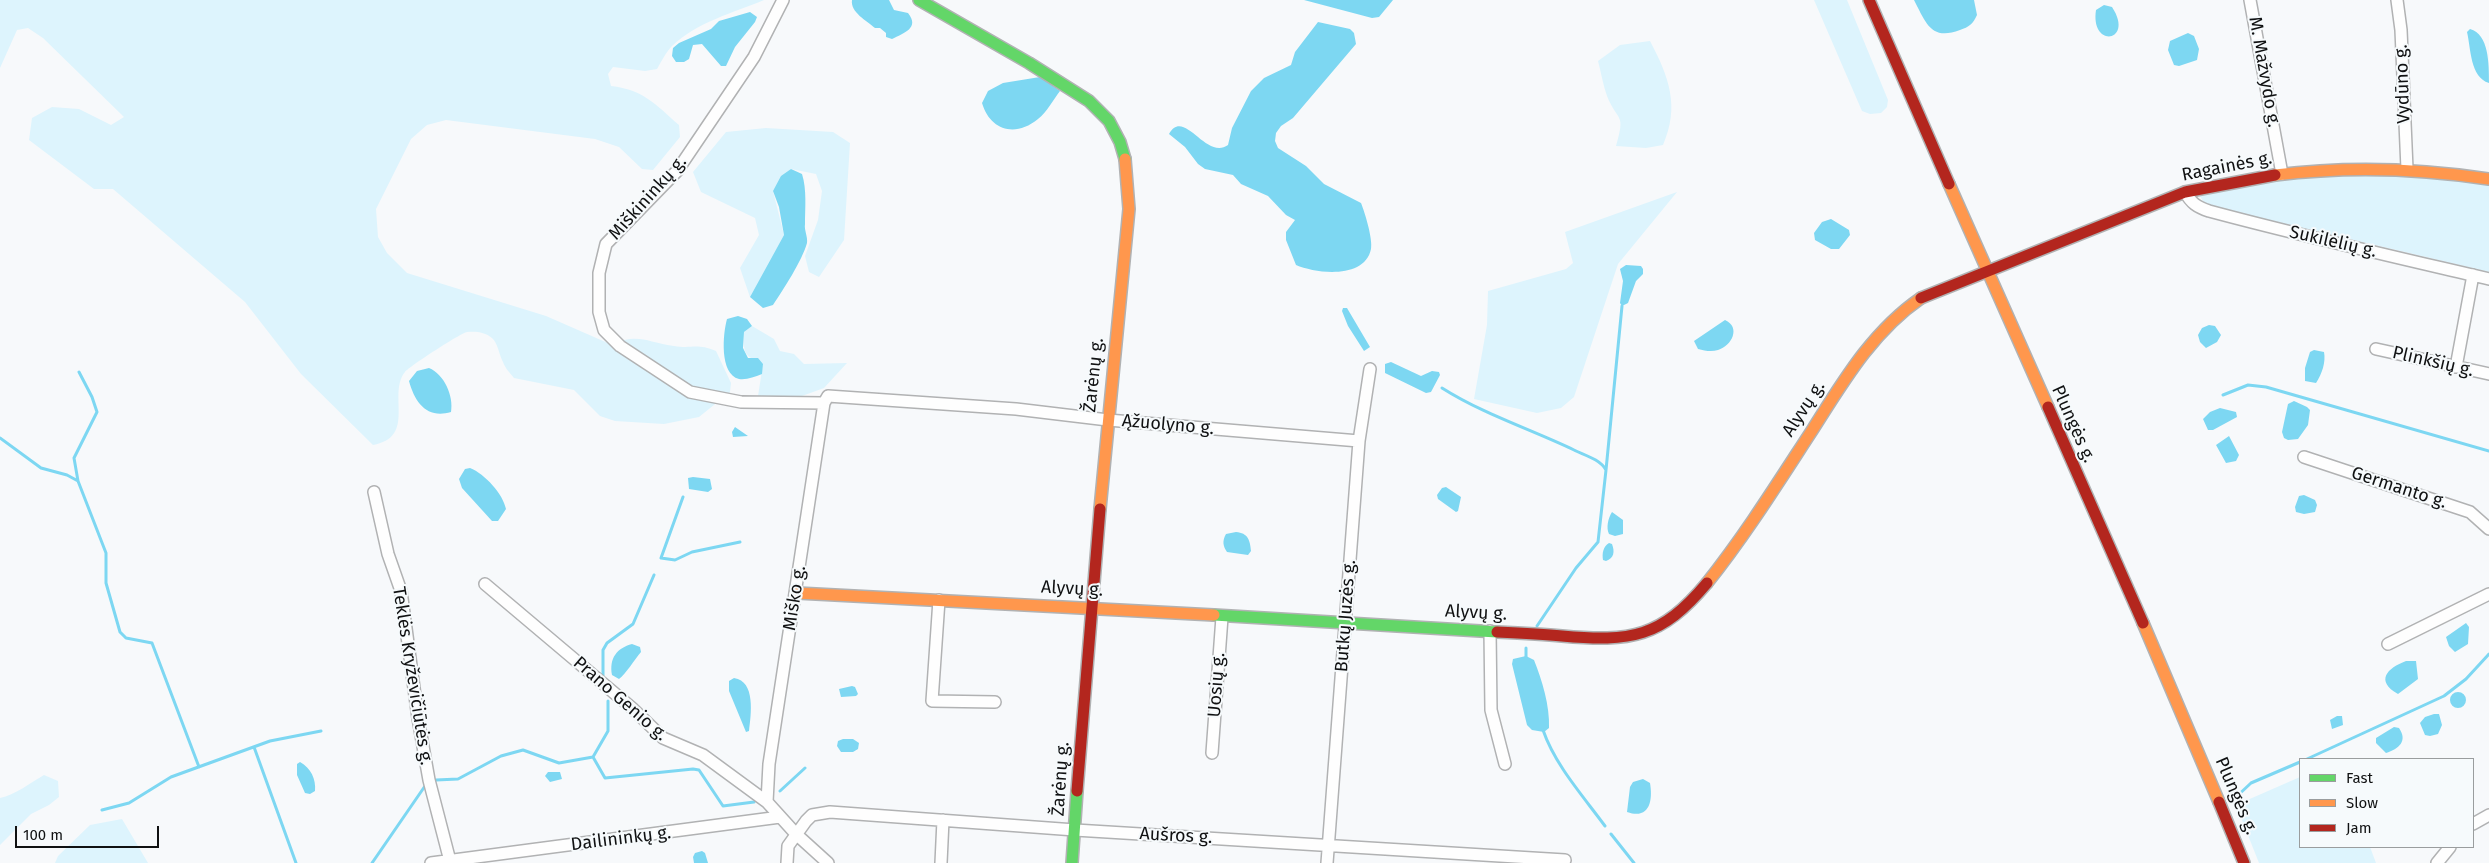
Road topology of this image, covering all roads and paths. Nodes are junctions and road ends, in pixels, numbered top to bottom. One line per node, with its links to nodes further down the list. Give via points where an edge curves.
1 (782, 0): 17 (street, Miškininkų g., via 754,57 677,171 606,244 600,273 598,312 604,330 620,346 690,392 741,402)
2 (919, 0): 18 (street, Žarėnų g., via 1037,67 1090,102 1108,119 1122,145 1129,170 1129,209)
3 (1869, 0): 10 (street, Plungės g.)
4 (2250, 0): 7 (street, M. Mažvydo g.)
5 (2397, 0): 6 (street, Vydūno g.)
6 (2407, 168): 7 (street, Ragainės g., via 2350,168); 8 (street, Ragainės g.)
7 (2282, 174): 9 (street, Ragainės g.)
8 (2489, 179)
9 (2185, 192): 10 (street, Ragainės g.); 11 (street, Sukilėlių g., via 2190,201 2209,211)
10 (1985, 270): 30 (street, Alyvų g., via 1920,298 1874,338 1718,570 1673,616 1626,638); 52 (street, Plungės g., via 2139,616)
11 (2473, 276): 12 (street, Sukilėlių g.); 14 (street)
12 (2489, 279)
13 (2376, 349): 14 (street, Plinkšių g.)
14 (2456, 367): 16 (street, Plinkšių g.)
15 (1370, 369): 19 (street, Butkų Juzės g.)
16 (2489, 374)
17 (826, 399): 18 (street, Ąžuolyno g., via 1016,409); 24 (street, Miško g.)
18 (1108, 420): 19 (street, Ąžuolyno g.); 27 (street, Žarėnų g.)
19 (1359, 441): 29 (street, Butkų Juzės g.)
20 (2304, 457): 22 (street, Germanto g., via 2470,512)
21 (374, 492): 45 (street, Teklės Kryževičiūtės g., via 388,554 401,591 427,771)
22 (2489, 529)
23 (486, 584): 35 (street, Prano Genio g., via 663,738 703,755)
24 (797, 593): 26 (street, Alyvų g.); 35 (street, Miško g., via 769,764)
25 (2489, 594): 31 (street)
26 (939, 600): 27 (street, Alyvų g.); 32 (street, via 932,701)
27 (1091, 608): 28 (street, Alyvų g.); 40 (street, Žarėnų g.)
28 (1222, 617): 29 (street, Alyvų g.); 33 (street, Uosių g.)
29 (1346, 623): 30 (street, Alyvų g.); 42 (street, Butkų Juzės g.)
30 (1490, 631): 34 (street, via 1491,710)
31 (2388, 644)
32 (995, 702)
33 (1212, 753)
34 (1505, 764)
35 (767, 802): 37 (street, Prano Genio g.)
36 (2489, 815): 39 (street)
37 (780, 817): 41 (street, Prano Genio g.); 45 (street, Dailininkų g.)
38 (943, 820): 40 (street, Aušros g.); 41 (street, Aušros g., via 820,813 806,821); 49 (street)
39 (2474, 823)
40 (1075, 830): 42 (street, Aušros g.); 50 (street, Žarėnų g.)
41 (796, 834): 47 (street, via 788,846); 48 (street, Prano Genio g.)
42 (1329, 844): 44 (street, Aušros g.); 51 (street, Butkų Juzės g.)
43 (2449, 848): 53 (street)
44 (1565, 860)
45 (450, 861): 46 (street, Dailininkų g.)
46 (431, 863)
47 (787, 863)
48 (828, 863)
49 (941, 863)
50 (1072, 863)
51 (1327, 863)
52 (2244, 863)
53 (2437, 863)

